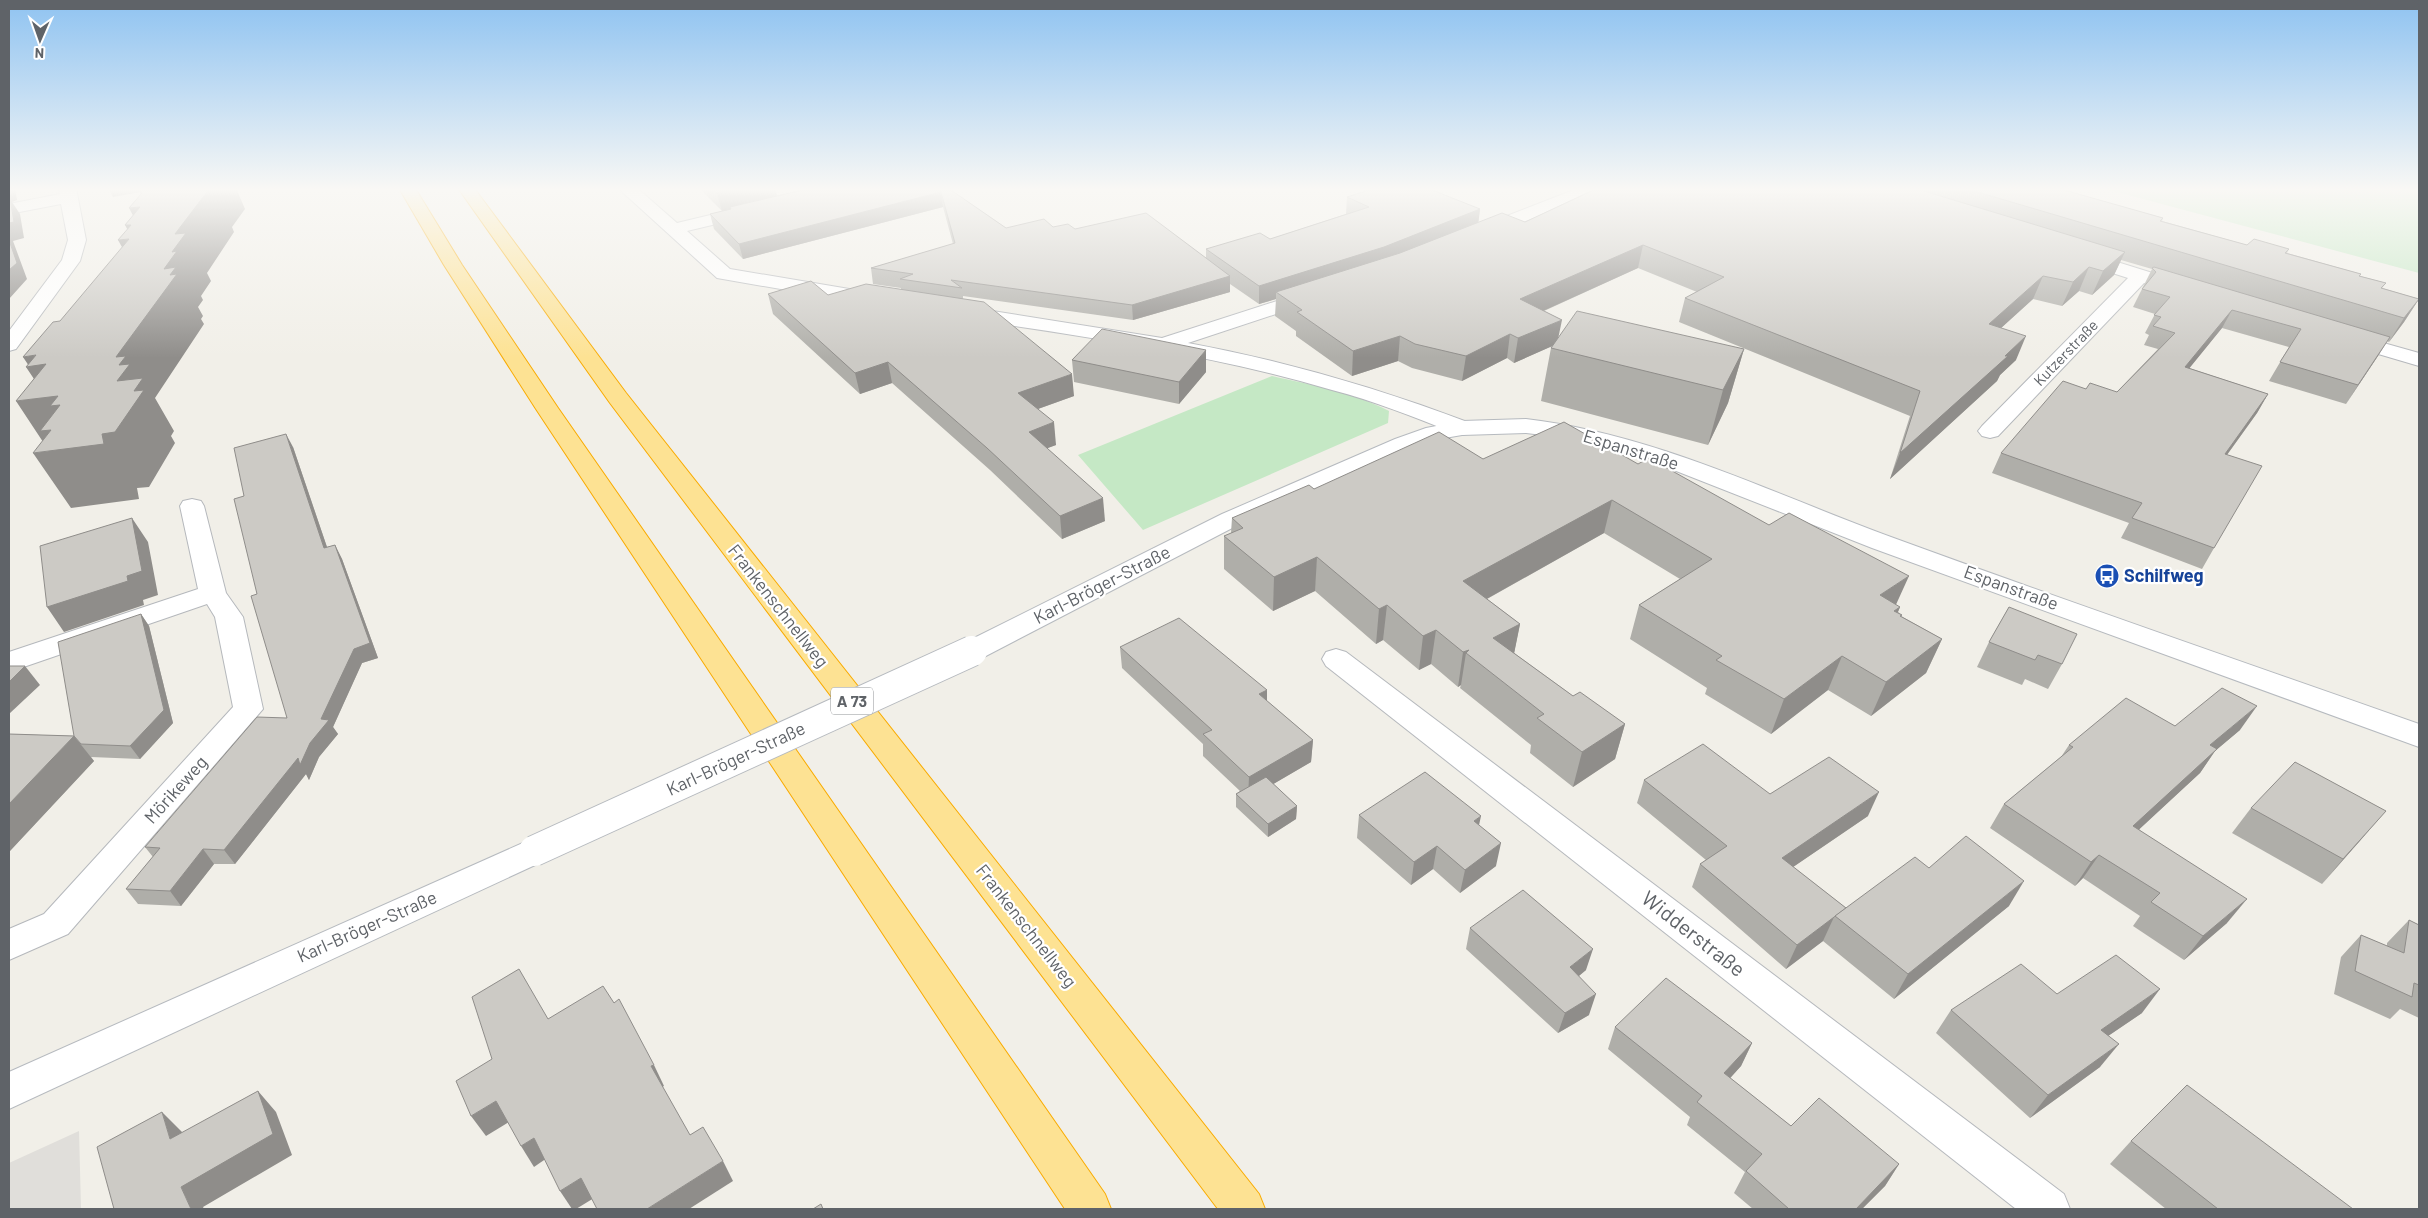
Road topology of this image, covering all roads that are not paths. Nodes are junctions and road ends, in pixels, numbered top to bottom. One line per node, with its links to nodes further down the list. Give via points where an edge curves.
1 (76, 245): 13 (street, via 71,261)
2 (441, 245): 24 (highway, via 546,409)
3 (507, 245): 25 (highway, Frankenschnellweg / A 73, via 618,398)
4 (692, 245): 9 (street, via 724,274)
5 (2067, 252): 6 (street)
6 (2141, 276): 8 (street); 16 (street, Kutzerstraße)
7 (1324, 291): 12 (street)
8 (2197, 293)
9 (897, 302)
10 (945, 310): 12 (street, Espanstraße)
11 (2327, 333): 14 (street)
12 (1165, 343): 15 (street, Espanstraße, via 1280,367 1410,406)
13 (9, 345)
14 (2419, 360)
15 (1462, 428): 21 (street, Espanstraße, via 1526,426 1569,431 1646,451 1881,542); 23 (street, Karl-Bröger-Straße, bridge, via 1434,433 1403,444 1231,519 972,651)
16 (1990, 430)
17 (192, 506): 18 (street, Mörikeweg)
18 (213, 593): 20 (street); 22 (street, Mörikeweg, via 229,617 248,709 56,924)
19 (1336, 659): 26 (street, Widderstraße)
20 (9, 662)
21 (2419, 736)
22 (9, 945)
23 (9, 1091)
24 (1090, 1209)
25 (1244, 1209)
26 (2049, 1209)

